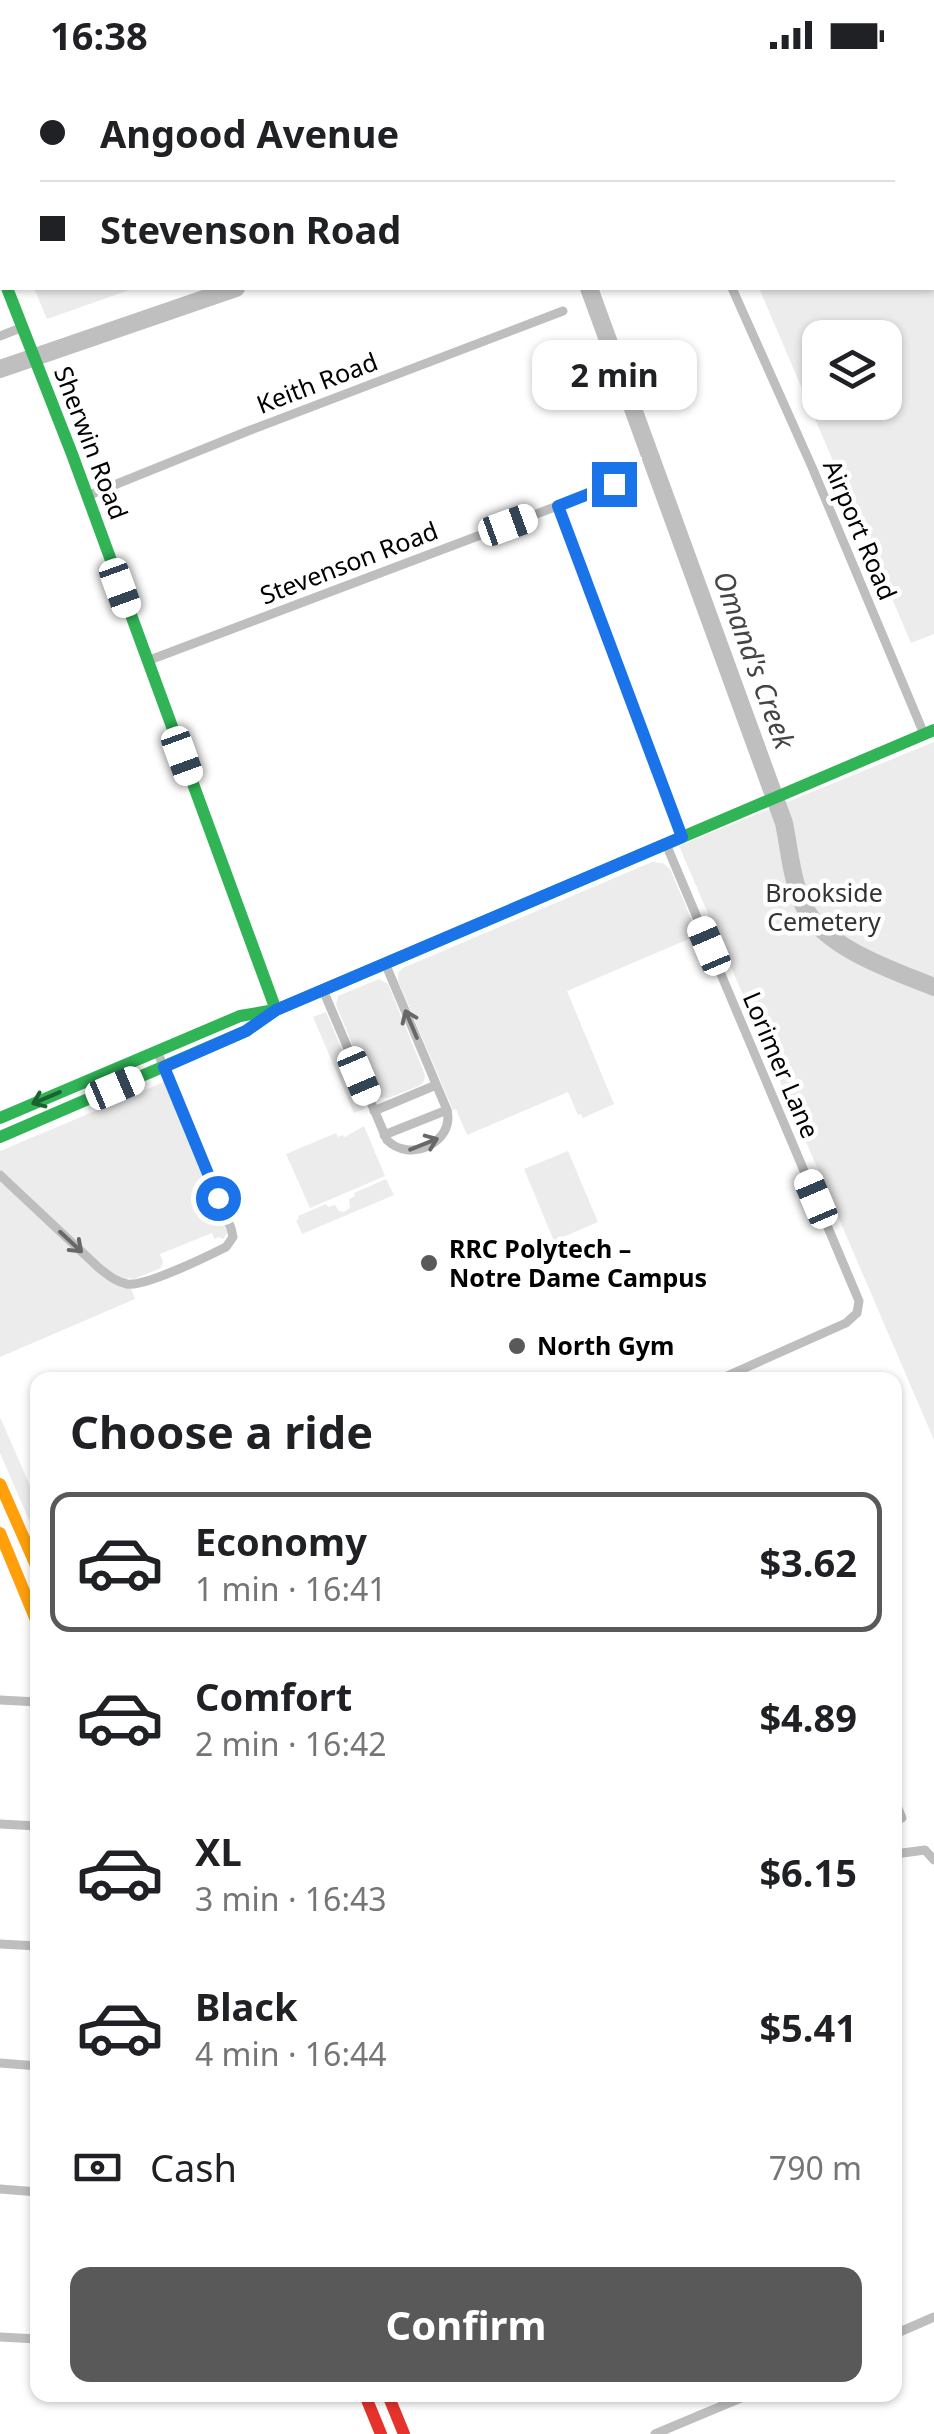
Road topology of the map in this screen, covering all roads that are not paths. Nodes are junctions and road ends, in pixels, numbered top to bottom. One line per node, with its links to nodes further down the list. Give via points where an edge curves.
1 (9, 290): 4 (street, Sherwin Road)
2 (733, 290): 10 (street, Airport Road)
3 (563, 312): 7 (street, Keith Road)
4 (22, 328): 5 (street); 7 (street, Sherwin Road)
5 (0, 336)
6 (621, 482): 8 (street, Stevenson Road)
7 (87, 496): 9 (street, Sherwin Road)
8 (558, 506): 9 (street, Stevenson Road); 11 (street)
9 (147, 660): 15 (street, Sherwin Road)
10 (929, 732): 11 (street)
11 (682, 837): 12 (street)
12 (666, 844): 13 (street); 27 (street, Lorimer Lane, via 859,1301 852,1319)
13 (385, 963): 14 (street); 19 (street, one-way to 13)
14 (323, 990): 15 (street); 22 (street)
15 (276, 1010): 16 (street, via 240,1016); 17 (street, via 246,1031)
16 (157, 1051): 17 (street); 18 (street)
17 (164, 1067): 20 (street); 26 (street, one-way to 17, via 122,1283 140,1284 226,1247 231,1228)
18 (108, 1072): 20 (street); 23 (street, one-way to 23)
19 (436, 1085): 21 (street); 22 (street)
20 (115, 1088): 25 (street)
21 (447, 1110): 24 (street); 24 (street, one-way to 21, via 396,1149 416,1150 442,1137)
22 (374, 1111): 24 (street)
23 (0, 1118)
24 (384, 1135)
25 (0, 1137)
26 (0, 1175)
27 (736, 1372)
28 (0, 1484): 30 (street)
29 (0, 1533): 32 (street)
30 (30, 1545)
31 (30, 1555): 32 (street)
32 (12, 1562): 33 (street)
33 (30, 1606)
34 (0, 1700): 35 (street)
35 (30, 1702)
36 (0, 1824): 37 (street)
37 (30, 1826)
38 (902, 1853): 39 (street, via 925,1850)
39 (934, 1860)
40 (0, 1944): 41 (street)
41 (30, 1946)
42 (0, 2063): 43 (street)
43 (30, 2065)
44 (0, 2189): 45 (street)
45 (30, 2191)
46 (934, 2317): 47 (street)
47 (902, 2331)
48 (0, 2337): 49 (street)
49 (30, 2339)
50 (367, 2402): 53 (street)
51 (391, 2402): 54 (street)
52 (731, 2402): 55 (street)
53 (379, 2432)
54 (404, 2434)
55 (655, 2434)

